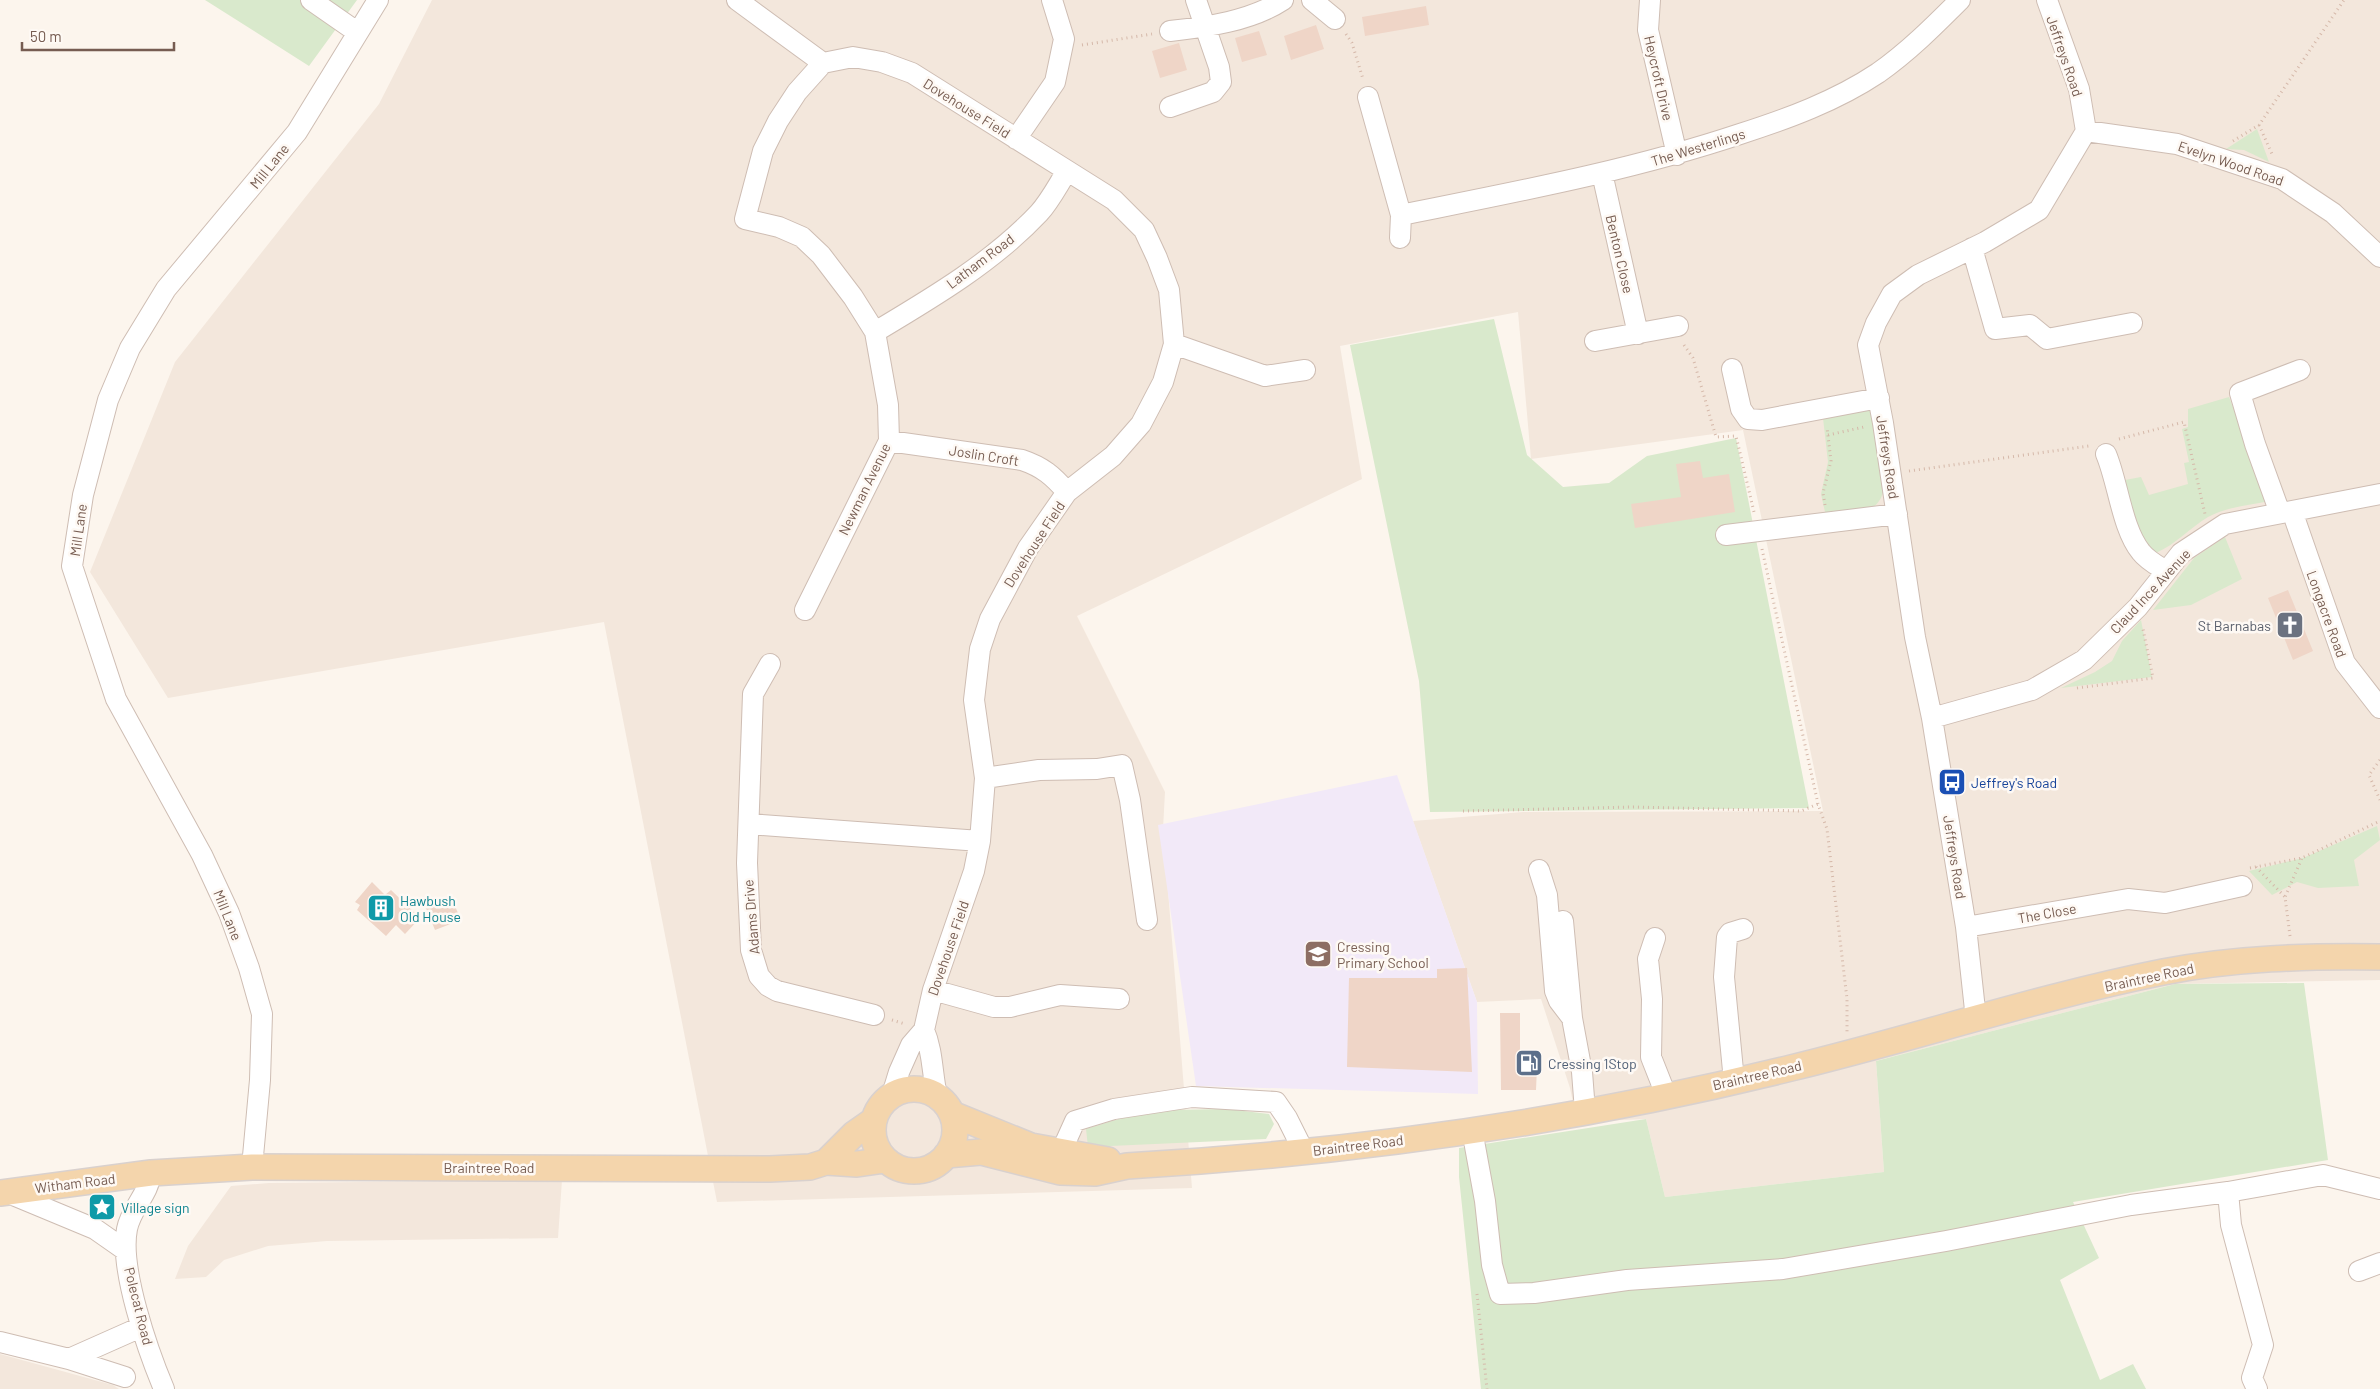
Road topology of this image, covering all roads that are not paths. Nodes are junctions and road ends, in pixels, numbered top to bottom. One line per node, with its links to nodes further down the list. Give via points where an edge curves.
1 (311, 0): 14 (street)
2 (378, 0): 14 (street, Mill Lane)
3 (737, 0): 15 (street)
4 (1052, 0): 19 (street, via 1064,39 1055,82)
5 (1196, 0): 12 (street)
6 (1283, 0): 12 (street, via 1269,9)
7 (1312, 0): 11 (street)
8 (1650, 0): 20 (street, Heycroft Drive, via 1648,30)
9 (1960, 0): 20 (street, The Westerlings, via 1921,40 1877,73 1830,100 1778,122)
10 (2047, 0): 18 (street, Jeffreys Road, via 2078,89)
11 (1335, 19)
12 (1205, 27): 13 (street); 17 (street, via 1219,67 1220,82 1213,92)
13 (1170, 31)
14 (357, 32): 79 (street, Mill Lane, via 297,132 166,289 130,348 108,400 83,495 72,566 116,699 202,855 230,913 249,968 262,1014)
15 (823, 63): 19 (street, Dovehouse Field, via 852,57 882,62 912,73); 29 (street, Newman Avenue, via 797,92 778,121 763,151 745,219 779,227 802,237 821,255)
16 (1368, 97): 23 (street)
17 (1170, 107)
18 (2086, 131): 25 (street, Jeffreys Road, via 2039,210); 26 (street, Evelyn Wood Road, via 2177,144 2282,179 2332,213)
19 (1016, 139): 21 (street, Dovehouse Field)
20 (1677, 155): 22 (street, The Westerlings)
21 (1067, 171): 29 (street, Latham Road, via 1040,212 1001,248 959,280); 32 (street, Dovehouse Field, via 1114,200 1144,230 1169,290)
22 (1602, 173): 23 (street, The Westerlings); 30 (street, Benton Close)
23 (1401, 215): 24 (street)
24 (1400, 238)
25 (1972, 248): 27 (street, via 1995,329 2030,325 2047,339); 36 (street, Jeffreys Road, via 1918,275 1892,294 1868,345)
26 (2380, 257)
27 (2132, 323)
28 (1678, 326): 30 (street)
29 (875, 332): 37 (street, Newman Avenue, via 888,405)
30 (1638, 334): 31 (street)
31 (1595, 341)
32 (1174, 344): 34 (street, via 1265,376); 39 (street, Dovehouse Field, via 1162,382 1141,424 1113,456)
33 (1732, 369): 36 (street, via 1741,409 1748,419 1762,420)
34 (1304, 370)
35 (2300, 370): 41 (street, Longacre Road, via 2240,393 2255,444)
36 (1879, 398): 42 (street, Jeffreys Road)
37 (889, 442): 39 (street, Joslin Croft, via 1022,460 1051,473); 45 (street, Newman Avenue)
38 (2102, 447): 44 (street, via 2114,474 2130,534 2141,554)
39 (1067, 492): 49 (street, Dovehouse Field, via 1028,548 1000,597 980,649 974,700)
40 (2380, 494): 41 (street, Claud Ince Avenue)
41 (2286, 512): 44 (street, Claud Ince Avenue, via 2225,524 2181,553); 47 (street, Longacre Road, via 2345,663)
42 (1897, 514): 43 (street); 48 (street, Jeffreys Road)
43 (1726, 535)
44 (2166, 571): 48 (street, Claud Ince Avenue, via 2138,606 2084,660 2032,690)
45 (805, 610)
46 (770, 664): 50 (street, Adams Drive, via 753,694)
47 (2380, 708)
48 (1932, 718): 56 (street, Jeffreys Road)
49 (985, 778): 51 (street, Dovehouse Field); 55 (street, via 1040,770 1122,766)
50 (749, 824): 51 (street); 62 (street, Adams Drive, via 747,863 751,950 759,976 777,991)
51 (980, 841): 60 (street, Dovehouse Field, via 974,872)
52 (1539, 870): 63 (street, via 1547,895 1555,991)
53 (2244, 878): 56 (street, The Close, via 2164,903 2128,899)
54 (1560, 892): 63 (street)
55 (1147, 920)
56 (1966, 927): 64 (street, Jeffreys Road)
57 (1743, 929): 66 (street, via 1727,937 1724,977)
58 (1654, 938): 68 (street, via 1648,959 1652,999 1651,1057)
59 (2380, 957): 64 (main road, Braintree Road, via 2293,958 2162,972)
60 (932, 990): 61 (street, via 983,1005 1010,1007 1060,996); 65 (street, Dovehouse Field)
61 (1119, 999)
62 (874, 1015)
63 (1572, 1018): 70 (street)
64 (1976, 1019): 66 (main road, Braintree Road)
65 (924, 1030): 67 (street, Dovehouse Field, via 911,1046); 69 (street, Dovehouse Field, via 931,1046 933,1079)
66 (1734, 1081): 68 (main road, Braintree Road)
67 (892, 1095): 69 (main road, via 915,1089); 71 (main road, via 880,1106)
68 (1666, 1095): 70 (main road, Braintree Road)
69 (944, 1105): 73 (main road, Braintree Road, via 1014,1140); 75 (main road, via 954,1136)
70 (1585, 1111): 72 (main road, Braintree Road)
71 (874, 1120): 76 (main road, via 874,1143); 77 (main road, via 854,1134)
72 (1472, 1130): 74 (main road, Braintree Road); 82 (street, via 1492,1265 1500,1294 1534,1293 1627,1280 1783,1269 1946,1242 2131,1205)
73 (1060, 1152): 74 (street, via 1075,1121 1114,1109 1192,1097 1276,1102); 78 (main road, Braintree Road)
74 (1304, 1152): 78 (main road, Braintree Road)
75 (946, 1155): 76 (main road, via 936,1164 917,1171 897,1168); 78 (main road, Braintree Road, via 981,1152 1060,1172 1095,1173)
76 (885, 1160): 77 (main road, Braintree Road, via 857,1164)
77 (826, 1162): 79 (main road, Braintree Road, via 810,1167 770,1168)
78 (1127, 1166)
79 (252, 1167): 80 (main road, Braintree Road)
80 (151, 1173): 83 (main road, Witham Road); 84 (street, Polecat Road, via 149,1186 127,1229)
81 (2380, 1189): 82 (street, via 2322,1175)
82 (2228, 1192): 92 (street, via 2231,1225 2263,1344 2252,1378)
83 (2, 1193): 84 (street, Polecat Road, via 95,1229)
84 (125, 1250): 87 (street, Polecat Road)
85 (2380, 1263): 86 (street)
86 (2359, 1271)
87 (141, 1327): 89 (street); 91 (street, Polecat Road)
88 (0, 1342): 89 (street)
89 (69, 1359): 90 (street)
90 (125, 1377)
91 (164, 1389)
92 (2257, 1389)

